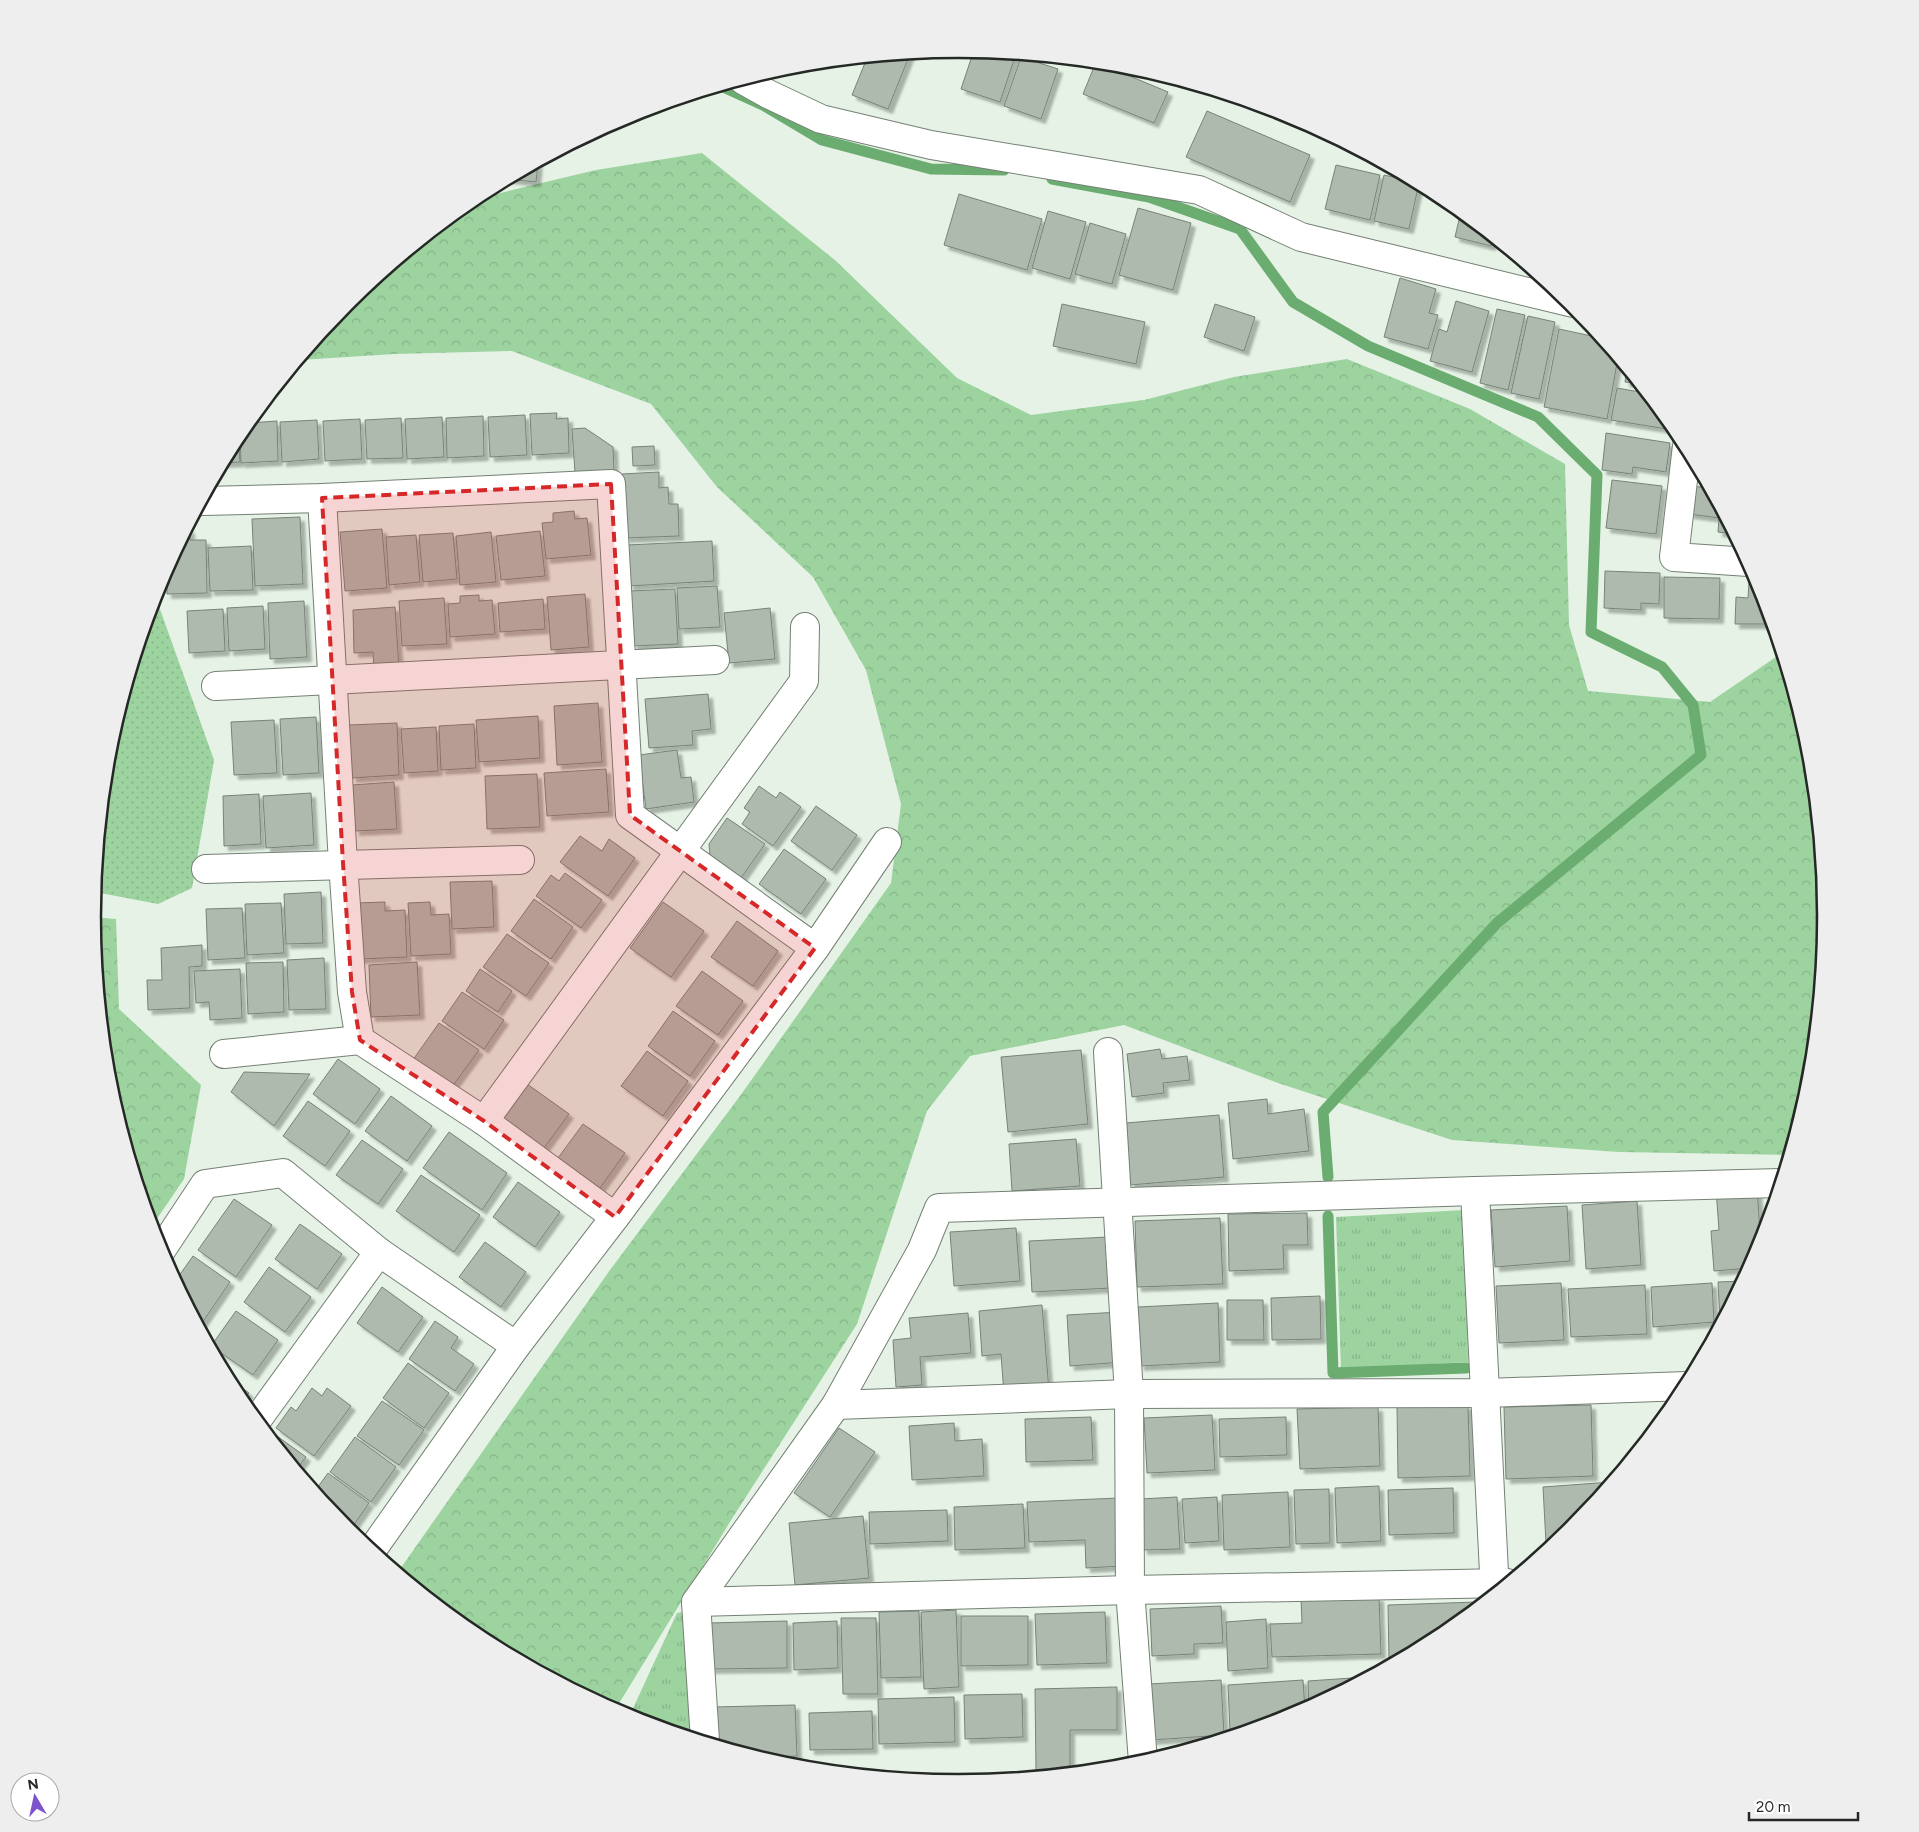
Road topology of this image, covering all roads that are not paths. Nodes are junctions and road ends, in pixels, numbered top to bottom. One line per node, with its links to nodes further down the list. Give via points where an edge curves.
1 (750, 84): 2 (street, via 821,119 930,145 1199,190 1301,237)
2 (1556, 299)
3 (1685, 459): 6 (street, via 1674,557)
4 (322, 498): 5 (street); 9 (street, via 611,484); 10 (street)
5 (209, 501)
6 (1741, 561)
7 (805, 627): 13 (street, via 804,681)
8 (714, 660): 9 (street)
9 (621, 666): 10 (street); 13 (street, via 630,815)
10 (332, 681): 11 (street); 15 (street)
11 (216, 686)
12 (887, 842): 17 (street)
13 (680, 851): 17 (street); 21 (street)
14 (520, 860): 15 (street)
15 (343, 863): 16 (street); 18 (street, via 352,992)
16 (206, 869)
17 (814, 948): 25 (street)
18 (360, 1040): 20 (street); 21 (street)
19 (1108, 1052): 24 (street)
20 (224, 1054)
21 (484, 1121): 25 (street)
22 (1775, 1183): 23 (street)
23 (1476, 1191): 24 (street); 30 (street)
24 (1118, 1203): 31 (street); 32 (street, via 940,1208 922,1250)
25 (615, 1216): 28 (street)
26 (166, 1244): 27 (street, via 205,1184 283,1173)
27 (379, 1252): 28 (street); 33 (street)
28 (516, 1346): 34 (street)
29 (1677, 1386): 30 (street)
30 (1486, 1393): 31 (street); 35 (street)
31 (1129, 1394): 32 (street); 37 (street)
32 (836, 1405): 38 (street)
33 (261, 1415)
34 (376, 1545)
35 (1499, 1583)
36 (1495, 1586): 37 (street)
37 (1130, 1590): 38 (street); 40 (street)
38 (696, 1602): 39 (street)
39 (706, 1736)
40 (1142, 1754)

